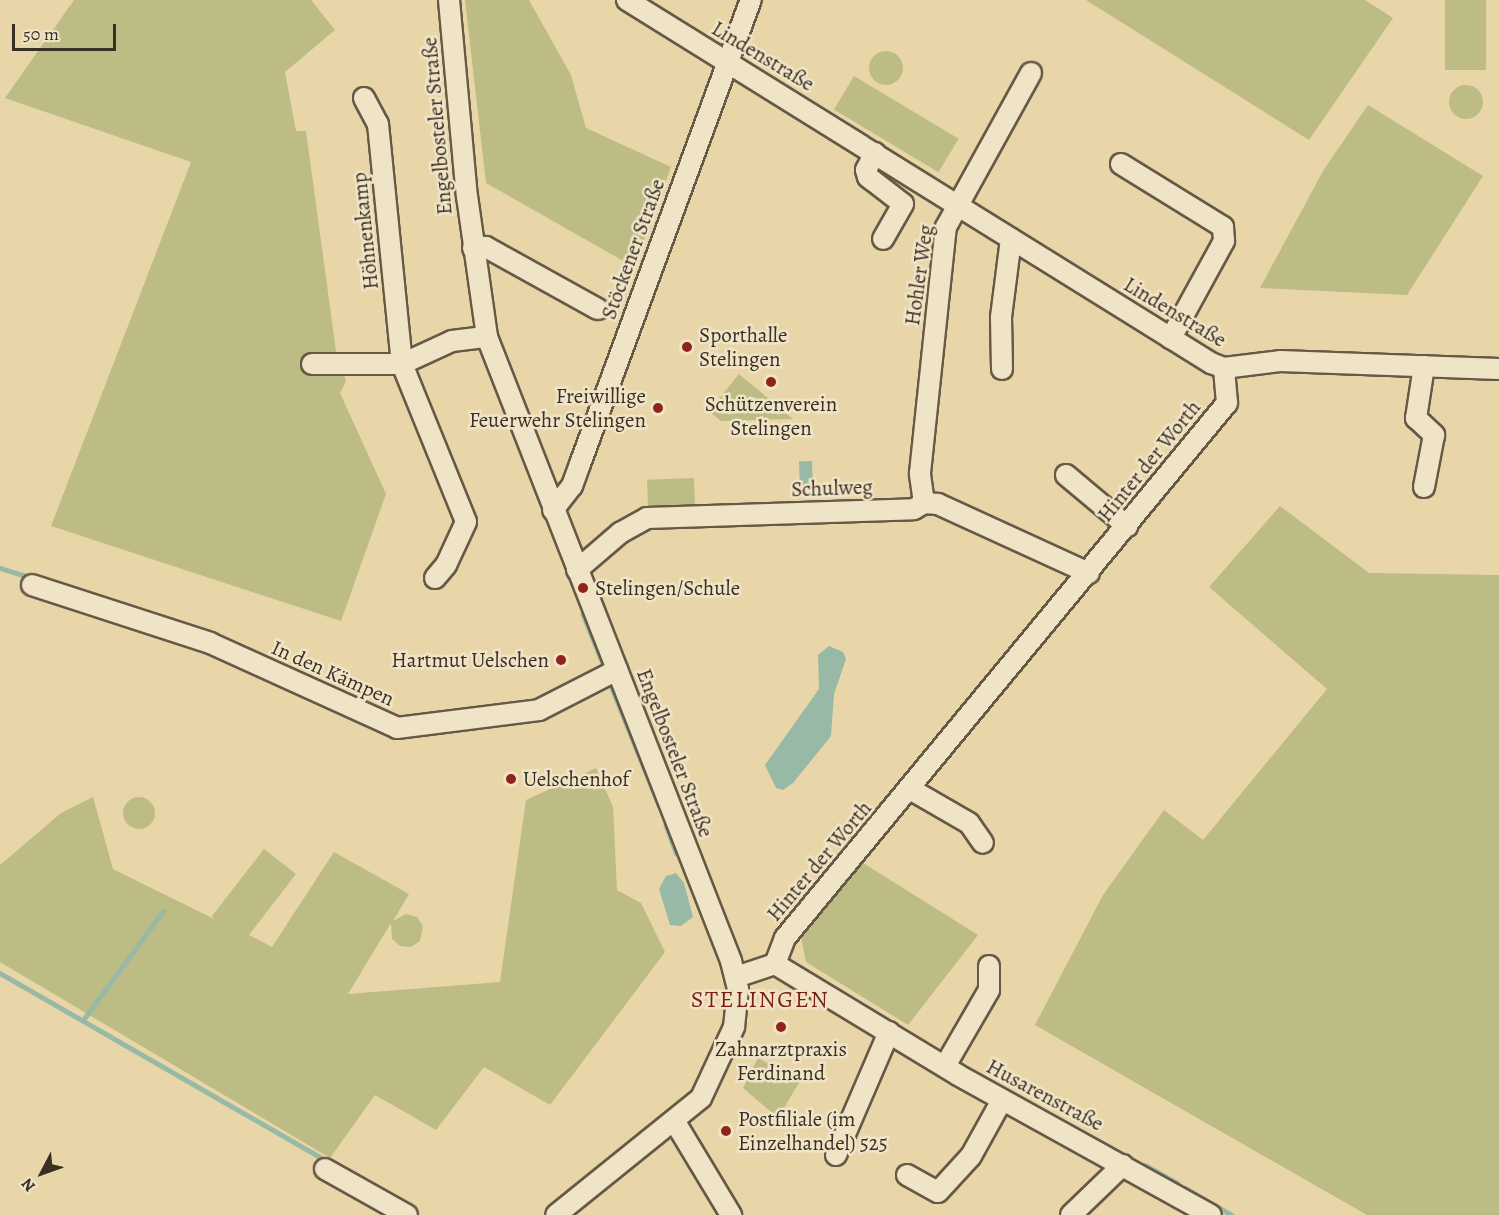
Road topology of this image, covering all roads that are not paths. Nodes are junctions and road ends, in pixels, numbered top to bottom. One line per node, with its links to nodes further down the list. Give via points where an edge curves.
1 (449, 0): 12 (street, Engelbosteler Straße)
2 (627, 0): 4 (street, Lindenstraße)
3 (751, 0): 4 (street, Stöckener Straße)
4 (729, 64): 7 (street, Lindenstraße); 25 (street, Stöckener Straße, via 572,486)
5 (1031, 73): 9 (street, Hohler Weg)
6 (364, 98): 17 (street, Höhnenkamp, via 378,124)
7 (875, 153): 9 (street, Lindenstraße); 10 (street, via 866,170 868,177 903,204)
8 (1121, 164): 15 (street, via 1223,227 1224,241)
9 (957, 206): 11 (street, Lindenstraße); 24 (street, Hohler Weg, via 946,227 921,473)
10 (883, 239)
11 (1011, 239): 15 (street, Lindenstraße); 20 (street, via 1001,317)
12 (473, 248): 13 (street, via 486,247); 14 (street, Engelbosteler Straße)
13 (598, 309)
14 (487, 337): 17 (street, via 452,341); 25 (street, Engelbosteler Straße)
15 (1171, 339): 19 (street, Lindenstraße)
16 (312, 364): 17 (street)
17 (402, 364): 29 (street, Höhnenkamp, via 466,522 446,565)
18 (1424, 366): 19 (street, via 1280,362); 21 (street); 23 (street, via 1416,418 1434,435)
19 (1224, 368): 26 (street, Hinter der Worth, via 1227,403)
20 (1002, 369)
21 (1499, 369)
22 (1066, 475): 26 (street)
23 (1425, 487)
24 (924, 503): 27 (street, Schulweg, via 914,509 647,518 620,533); 28 (street, Schulweg, via 938,504)
25 (553, 510): 27 (street, Engelbosteler Straße)
26 (1127, 526): 28 (street, Hinter der Worth)
27 (577, 570): 31 (street, Engelbosteler Straße)
28 (1089, 573): 32 (street, Hinter der Worth)
29 (435, 578)
30 (32, 585): 31 (street, In den Kämpen, via 210,643 397,728 539,710)
31 (617, 670): 36 (street, Engelbosteler Straße)
32 (910, 789): 33 (street, via 969,823); 34 (street, Hinter der Worth, via 785,938)
33 (983, 843)
34 (775, 964): 36 (street); 37 (street, Husarenstraße)
35 (989, 966): 38 (street, via 989,990)
36 (736, 977): 40 (street, Engelbosteler Straße, via 737,1014 724,1054 700,1098)
37 (889, 1032): 38 (street, Husarenstraße); 41 (street)
38 (945, 1066): 39 (street, Husarenstraße)
39 (1002, 1100): 42 (street, Husarenstraße); 44 (street, via 971,1156 938,1192)
40 (675, 1122): 46 (street, Engelbosteler Straße); 47 (street)
41 (836, 1155)
42 (1123, 1165): 48 (street); 49 (street, Husarenstraße)
43 (325, 1169): 45 (street)
44 (907, 1174)
45 (407, 1215)
46 (556, 1215)
47 (732, 1215)
48 (1071, 1215)
49 (1211, 1215)

